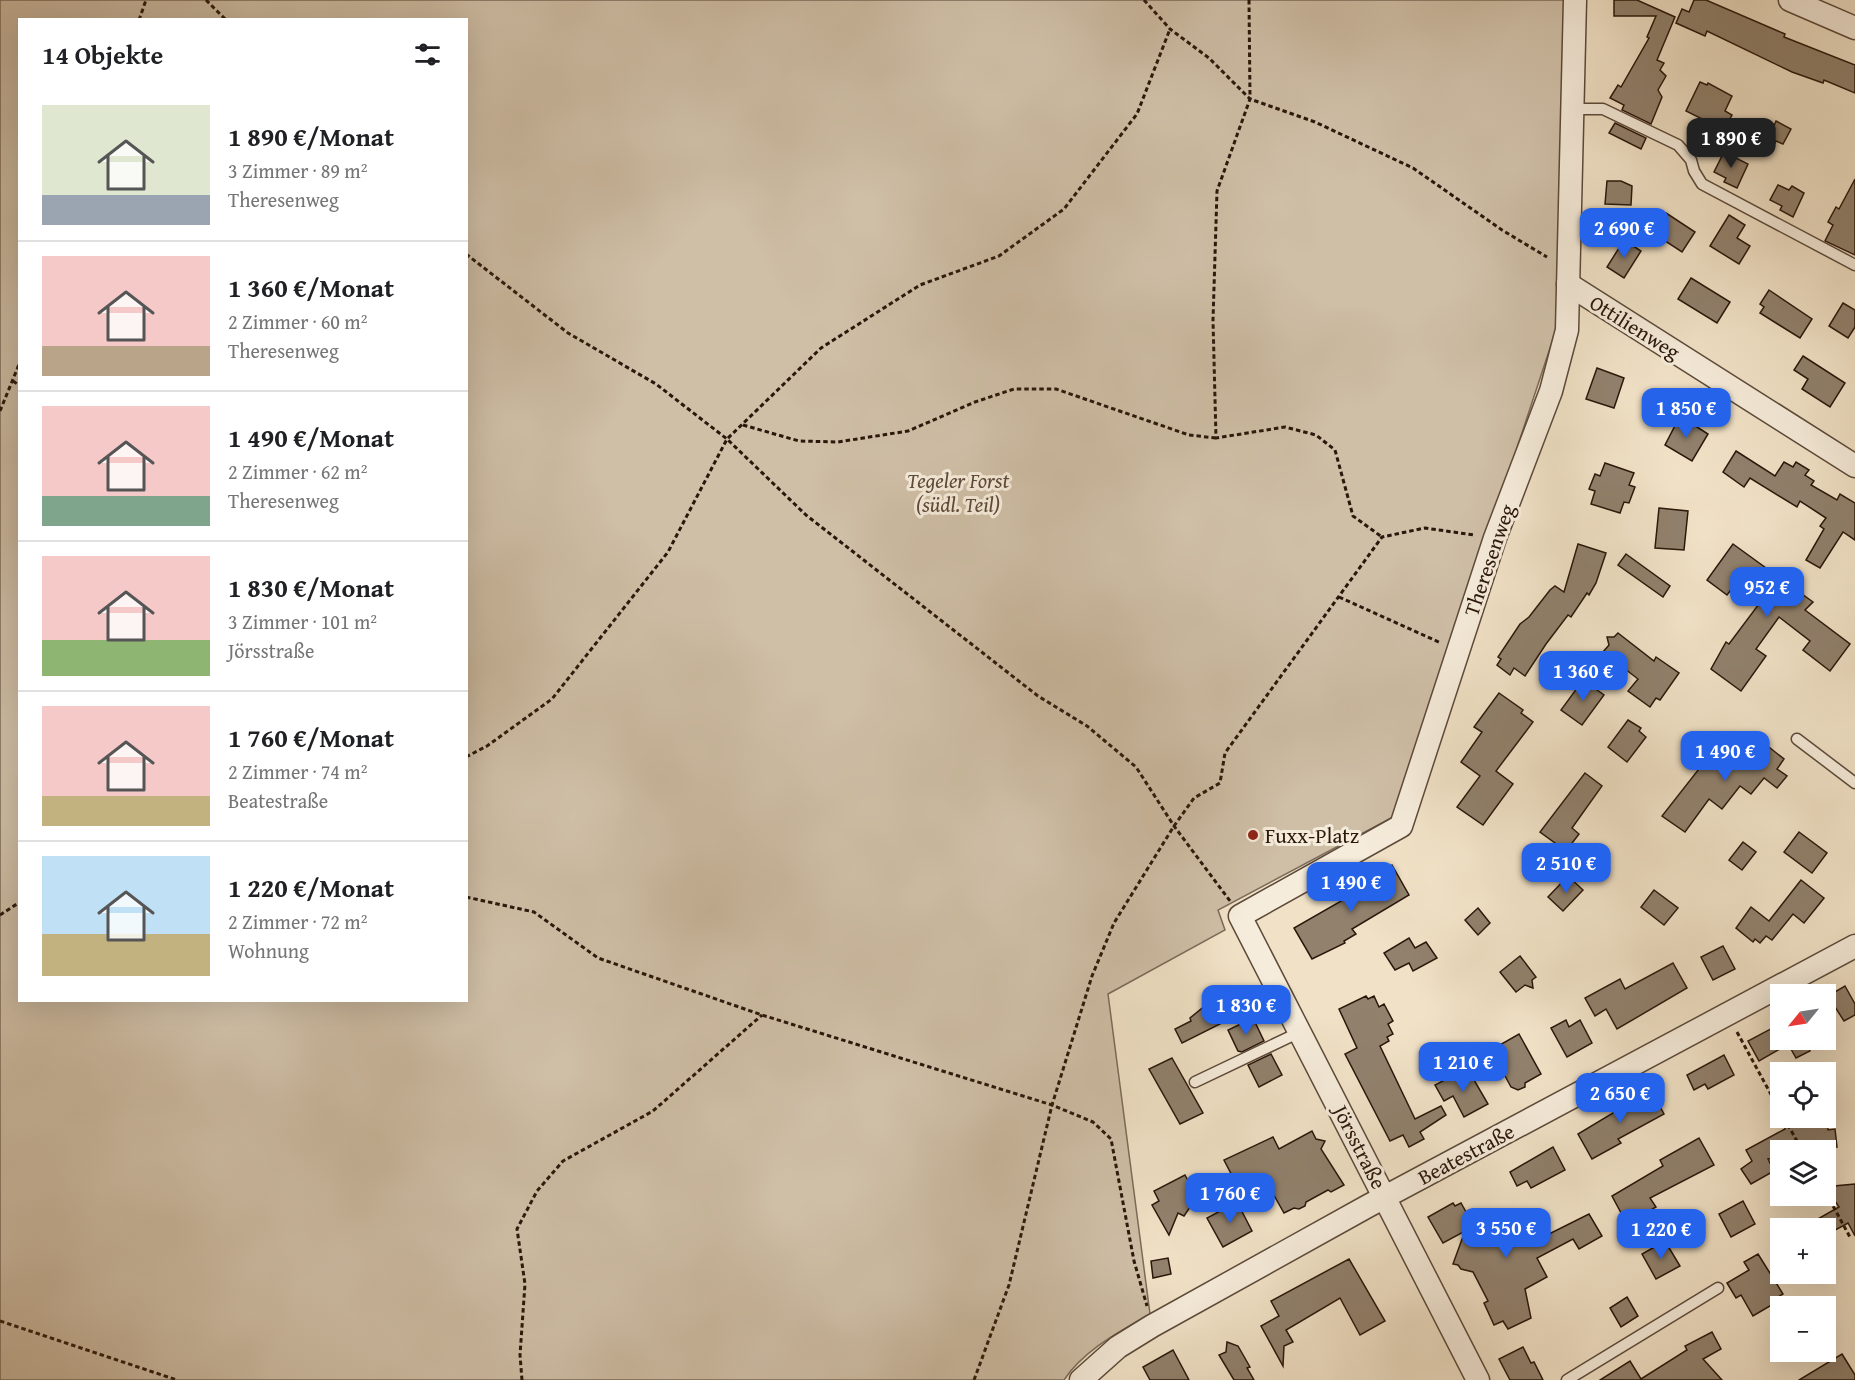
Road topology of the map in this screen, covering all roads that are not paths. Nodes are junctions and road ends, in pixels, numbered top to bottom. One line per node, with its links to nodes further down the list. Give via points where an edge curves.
1 (1575, 0): 4 (street, Theresenweg)
2 (1790, 0): 3 (street)
3 (1855, 28)
4 (1572, 109): 5 (lane, via 1603,109 1678,145 1691,160 1702,184); 6 (street, Theresenweg)
5 (1855, 265)
6 (1568, 284): 7 (street, Ottilienweg); 10 (street, Theresenweg, via 1567,330 1551,391 1495,538 1401,826)
7 (1855, 466)
8 (1797, 739): 9 (lane)
9 (1855, 783)
10 (1240, 916): 12 (street, Jörsstraße)
11 (1855, 946): 14 (street, Beatestraße)
12 (1300, 1032): 13 (lane); 14 (street, Jörsstraße)
13 (1195, 1082)
14 (1386, 1197): 16 (street, Beatestraße, via 1152,1326 1118,1347); 17 (street, Jörsstraße)
15 (1718, 1288): 18 (lane)
16 (1083, 1378)
17 (1478, 1380)
18 (1567, 1380)

